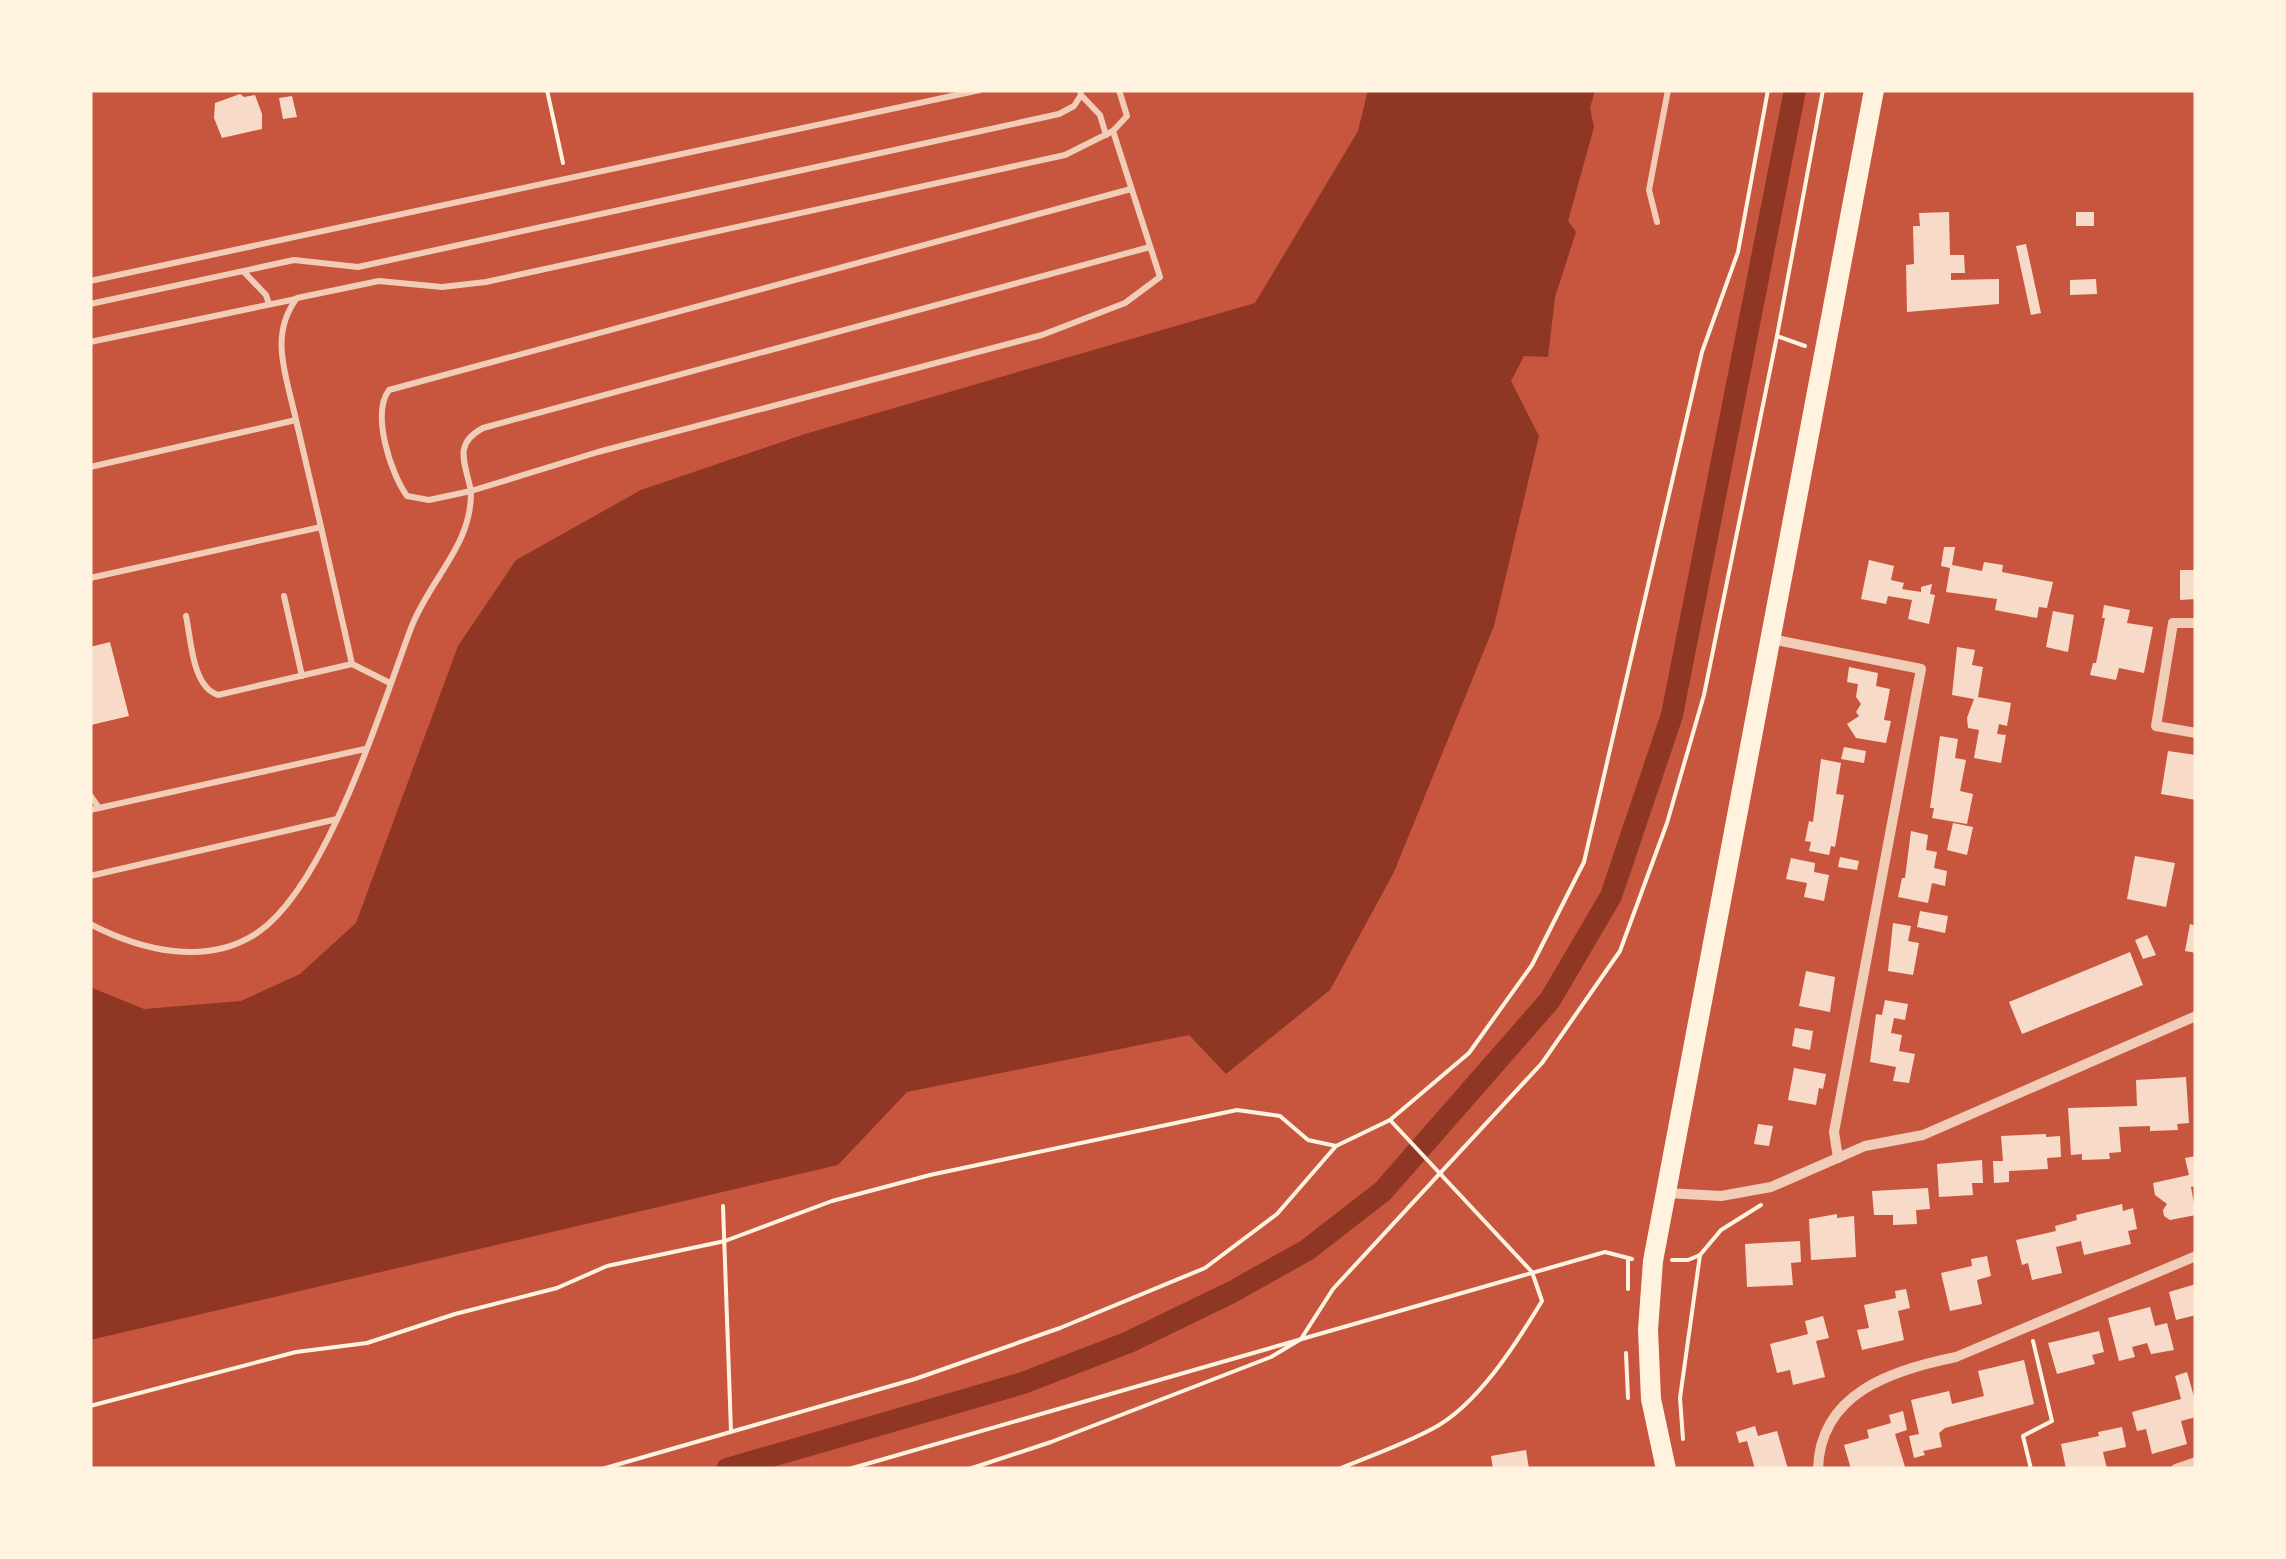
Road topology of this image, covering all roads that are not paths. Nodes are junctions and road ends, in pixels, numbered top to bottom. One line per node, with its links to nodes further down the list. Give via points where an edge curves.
1 (980, 90): 12 (lane)
2 (1118, 90): 6 (lane, via 1127,116)
3 (1668, 90): 8 (lane, via 1650,190)
4 (1874, 90): 26 (main road)
5 (1081, 93): 6 (lane); 10 (lane, via 1060,114)
6 (1109, 133): 7 (lane); 13 (lane, via 1065,154 486,282 442,287)
7 (1131, 189): 9 (lane); 20 (lane, via 389,390 381,418 395,480 407,496 429,500)
8 (1657, 222)
9 (1150, 246): 20 (lane, via 1160,277 1086,320); 20 (lane, via 483,428 464,445)
10 (358, 267): 11 (lane, via 294,260); 13 (lane)
11 (243, 271): 15 (lane); 16 (lane)
12 (90, 281)
13 (379, 281): 14 (lane)
14 (297, 298): 16 (lane); 18 (lane, via 284,315 280,342)
15 (90, 304)
16 (269, 304): 17 (lane)
17 (90, 342)
18 (296, 420): 19 (lane); 21 (lane)
19 (90, 467)
20 (471, 491): 29 (lane, via 471,515 458,546 419,608)
21 (321, 527): 22 (lane); 27 (lane)
22 (90, 578)
23 (284, 596): 28 (lane)
24 (186, 616): 28 (lane, via 208,692)
25 (2196, 623): 30 (street, via 2173,623 2156,726)
26 (1770, 639): 39 (street, via 1922,669 1834,1132); 40 (main road)
27 (352, 664): 28 (lane); 29 (lane)
28 (302, 676)
29 (390, 683): 31 (lane)
30 (2196, 732)
31 (365, 749): 33 (lane); 35 (lane)
32 (90, 795): 33 (lane)
33 (99, 808): 34 (lane)
34 (90, 810)
35 (338, 819): 36 (lane); 37 (lane, via 284,905 258,932 224,948 155,949)
36 (90, 876)
37 (90, 924)
38 (2196, 1016): 39 (street, via 1922,1135)
39 (1838, 1158): 40 (street, via 1771,1187 1721,1196)
40 (1665, 1193): 43 (main road, via 1648,1330 1651,1399)
41 (2196, 1256): 44 (street, via 1853,1394 1822,1436)
42 (2196, 1462): 45 (street)
43 (1666, 1469)
44 (1818, 1469)
45 (2176, 1469)

